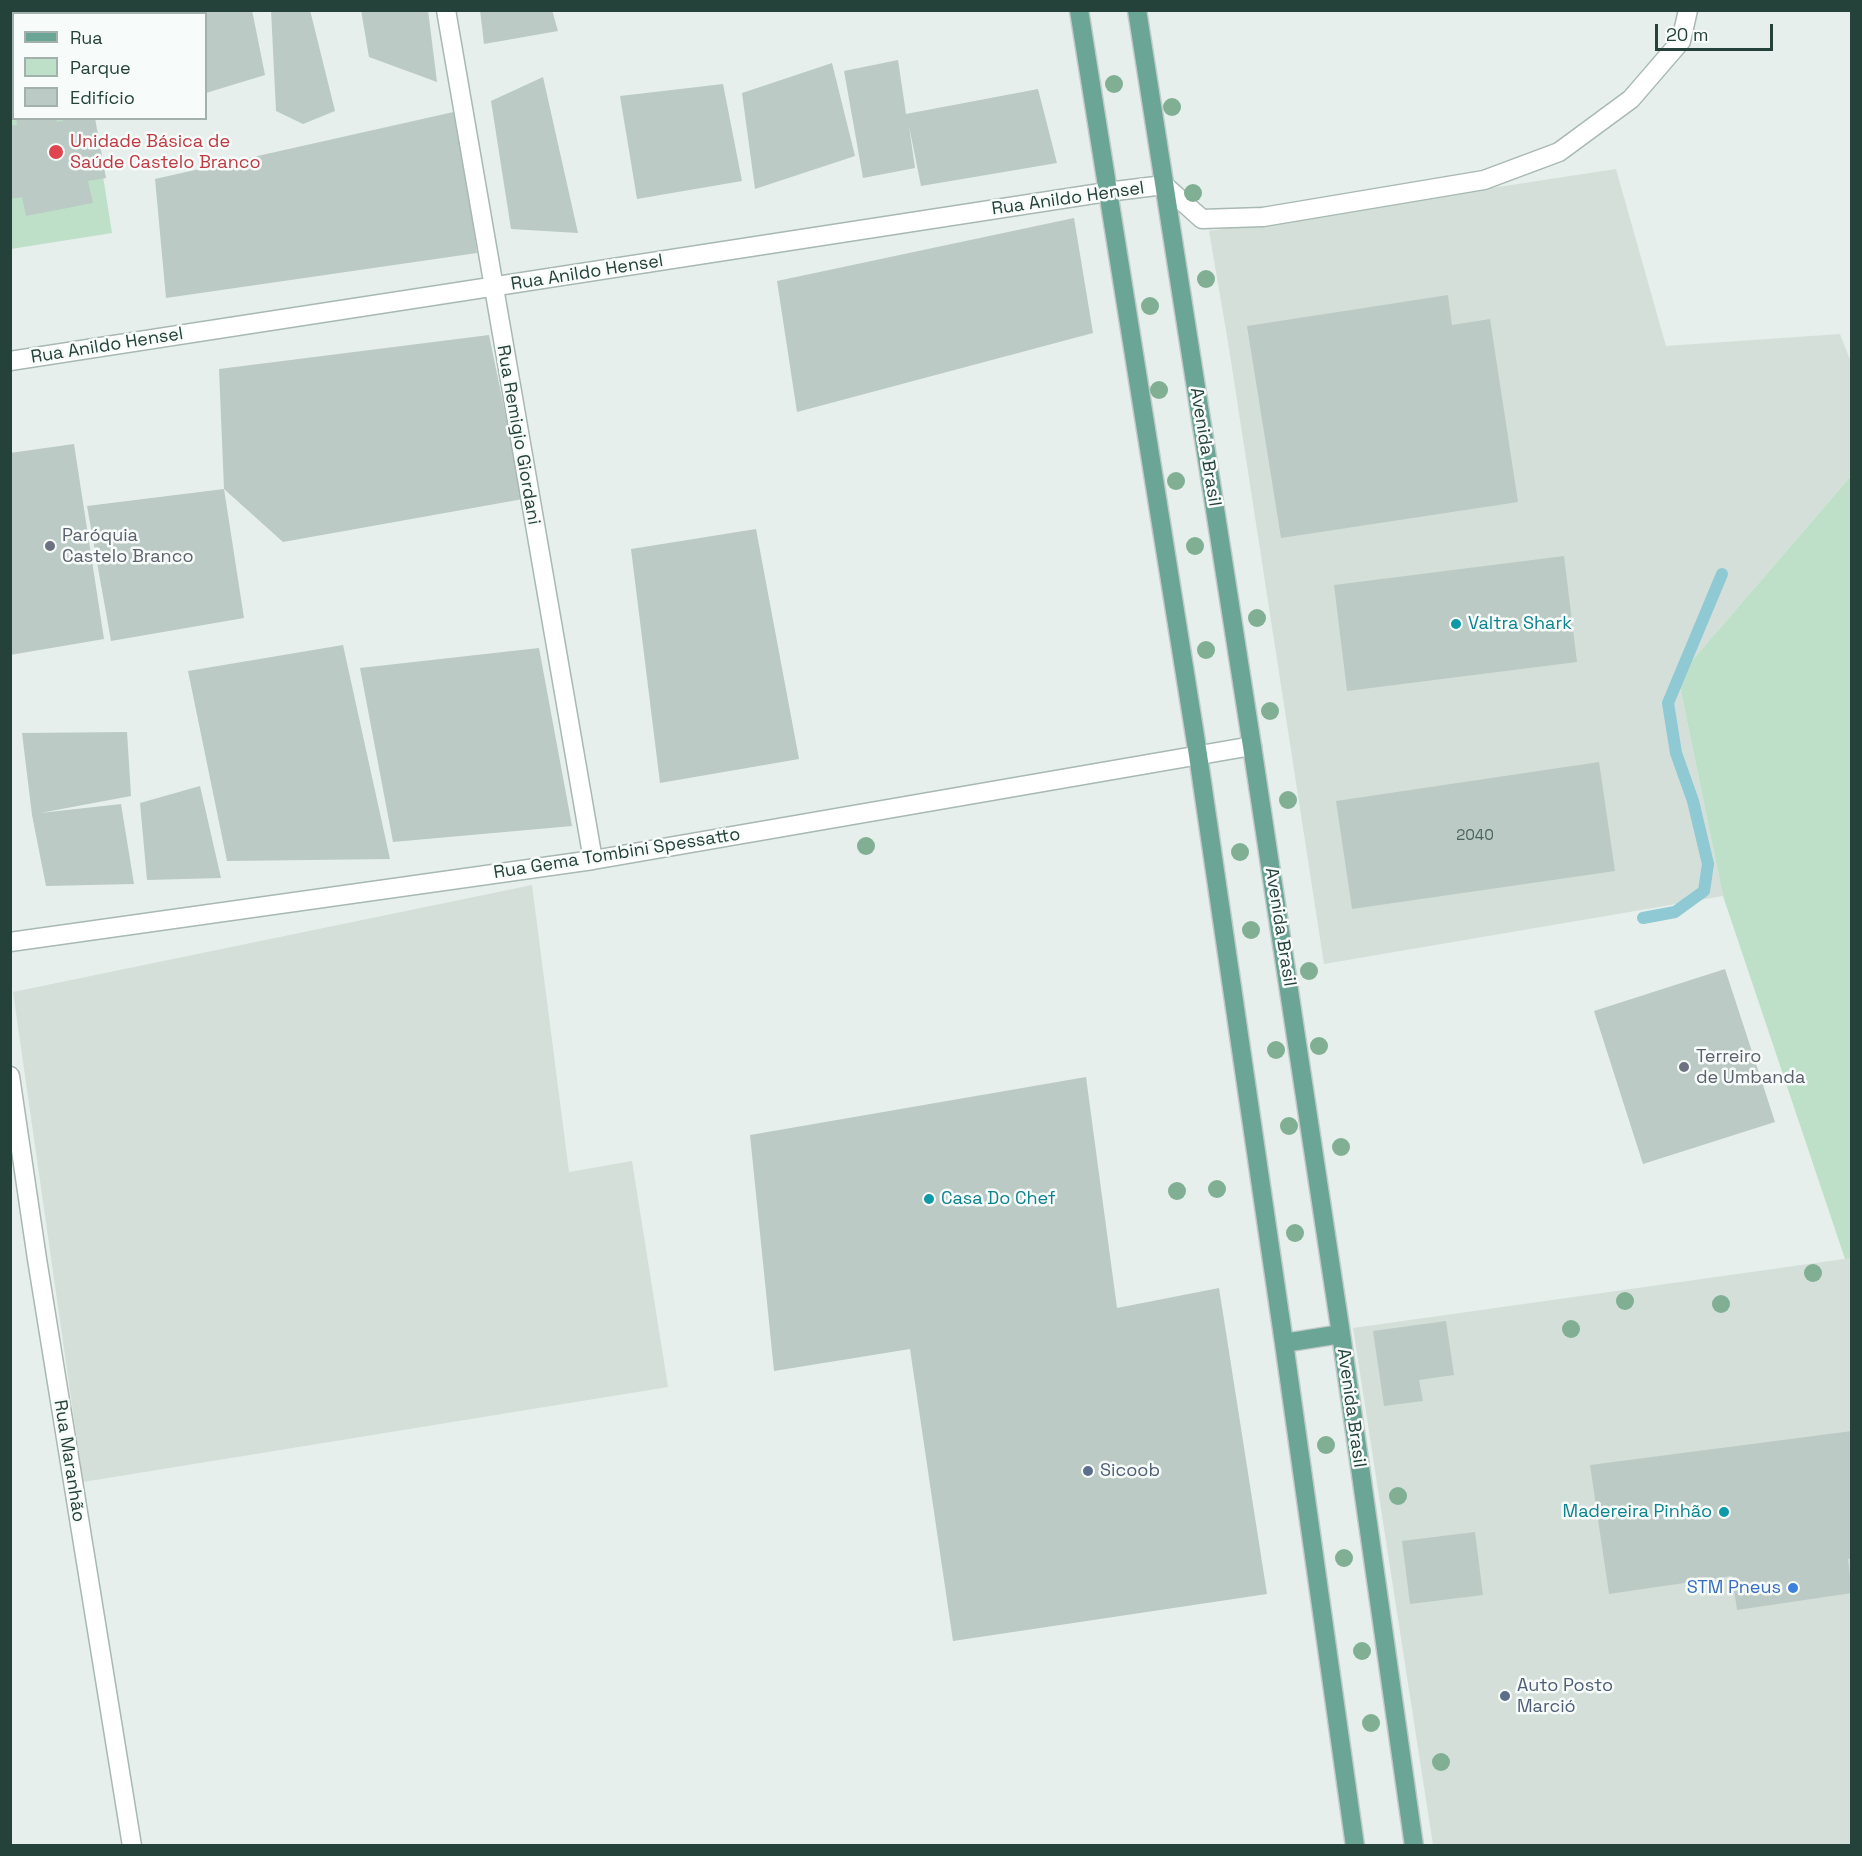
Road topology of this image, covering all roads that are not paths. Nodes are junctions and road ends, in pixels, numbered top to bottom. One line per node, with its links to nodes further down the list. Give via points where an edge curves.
1 (446, 10): 7 (street, Rua Remigio Giordani)
2 (1079, 10): 6 (main road)
3 (1137, 10): 5 (main road, Avenida Brasil)
4 (1688, 10): 5 (street, via 1681,41 1631,99 1559,152 1484,180 1263,217 1202,219)
5 (1164, 185): 6 (street, Rua Anildo Hensel); 9 (main road, Avenida Brasil)
6 (1107, 192): 7 (street, Rua Anildo Hensel); 10 (main road)
7 (493, 288): 8 (street, Rua Anildo Hensel); 11 (street, Rua Remigio Giordani)
8 (10, 361)
9 (1252, 746): 10 (street, Rua Gema Tombini Spessatto); 14 (main road, Avenida Brasil)
10 (1198, 755): 11 (street, Rua Gema Tombini Spessatto); 15 (main road)
11 (593, 860): 12 (street, Rua Gema Tombini Spessatto)
12 (10, 942)
13 (10, 1076): 16 (street, Rua Maranhão)
14 (1341, 1334): 15 (main road); 18 (main road, Avenida Brasil)
15 (1284, 1343): 17 (main road)
16 (132, 1845)
17 (1355, 1845)
18 (1414, 1845)

